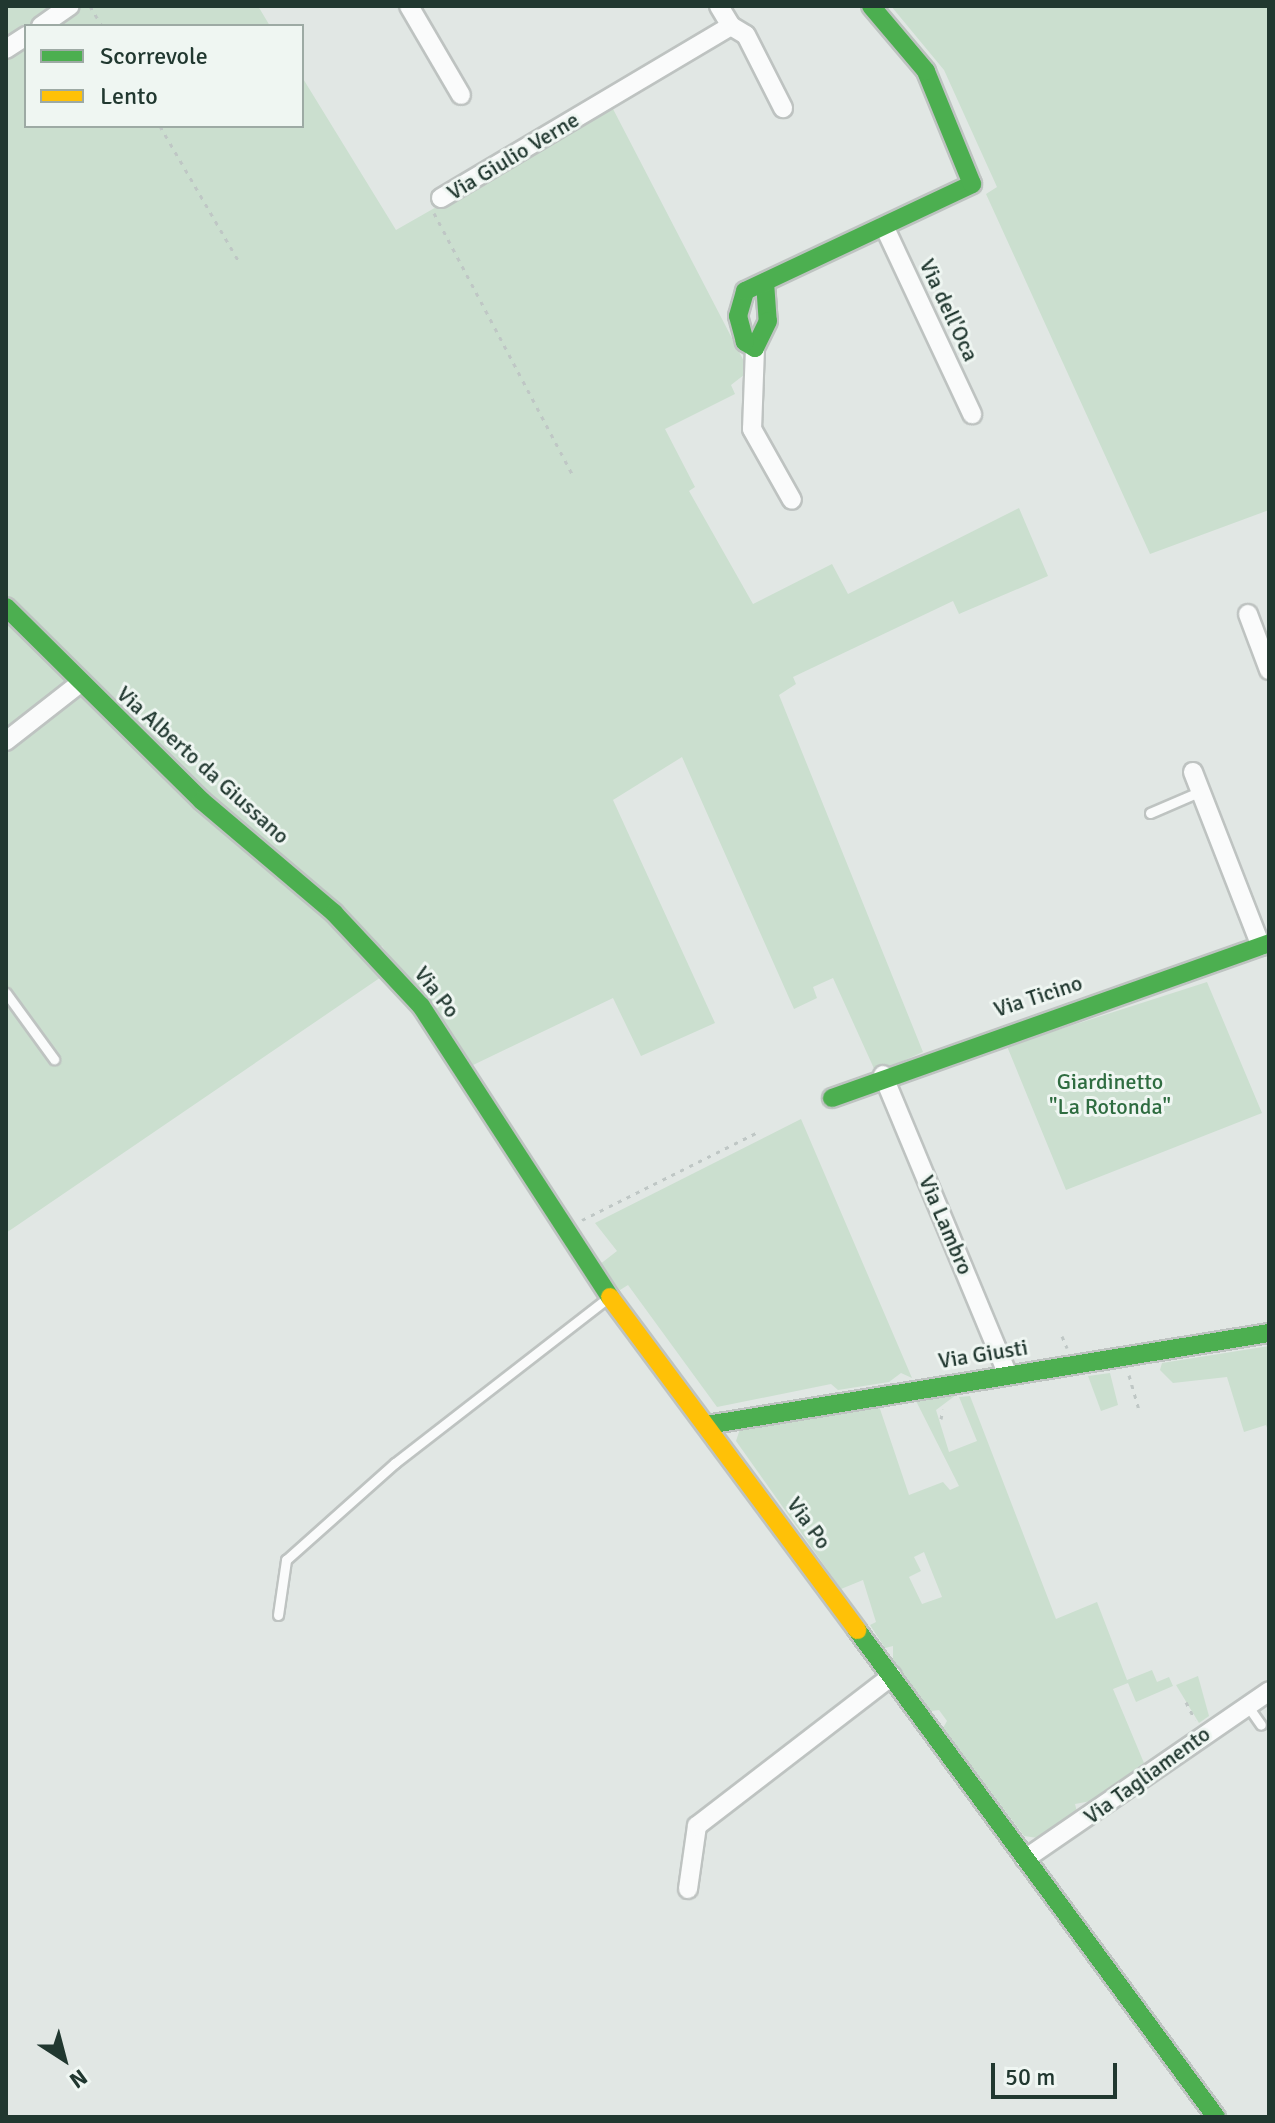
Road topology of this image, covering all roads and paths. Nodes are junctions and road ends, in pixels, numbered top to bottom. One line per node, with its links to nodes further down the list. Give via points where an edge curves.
1 (70, 6): 6 (street)
2 (90, 6): 7 (path)
3 (409, 6): 11 (street)
4 (719, 6): 8 (street)
5 (871, 6): 15 (street, via 926,71 972,184)
6 (44, 24)
7 (101, 24)
8 (731, 26): 12 (street, via 746,35); 14 (street, Via Giulio Verne)
9 (24, 37): 10 (street)
10 (6, 49)
11 (461, 95)
12 (783, 108)
13 (161, 128): 16 (path)
14 (441, 198): 20 (path, Via Giulio Verne, via 434,211 440,234 522,369)
15 (884, 226): 17 (street); 19 (street, Via dell'Oca)
16 (239, 262)
17 (765, 282): 18 (street, via 768,321); 18 (street, via 739,301 745,342)
18 (755, 348): 21 (street, via 752,429)
19 (972, 414)
20 (573, 475)
21 (792, 500)
22 (6, 607): 25 (street, Via Alberto da Giussano)
23 (1248, 614): 24 (street)
24 (1269, 670)
25 (79, 684): 26 (street); 31 (street, Via Alberto da Giussano)
26 (6, 741)
27 (1193, 772): 28 (street, Via Ticino)
28 (1201, 791): 29 (lane); 30 (street, Via Ticino)
29 (1150, 813)
30 (1265, 945): 34 (street, Via Ticino)
31 (373, 953): 37 (street, Via Po, via 461,1064)
32 (6, 993): 33 (lane)
33 (54, 1059)
34 (883, 1075): 35 (street, Via Ticino); 43 (street, Via Lambro)
35 (832, 1098)
36 (758, 1132): 37 (path)
37 (563, 1230): 38 (street, Via Po)
38 (610, 1296): 45 (street, Via Po); 46 (lane, via 395,1463 286,1560)
39 (1269, 1333): 43 (street, Via Giusti)
40 (1062, 1336): 41 (path)
41 (1068, 1351)
42 (1129, 1373): 44 (path)
43 (1008, 1375): 45 (street, Via Giusti)
44 (1139, 1410)
45 (707, 1425): 47 (street, Via Po)
46 (278, 1615)
47 (892, 1676): 53 (street, Via Po); 54 (street, via 697,1826)
48 (1269, 1691): 50 (street, Via Tagliamento)
49 (1186, 1702): 51 (path)
50 (1247, 1705): 52 (lane); 53 (street, Via Tagliamento)
51 (1197, 1722)
52 (1261, 1725)
53 (1025, 1859): 55 (street, Via Po)
54 (688, 1889)
55 (1216, 2117)

